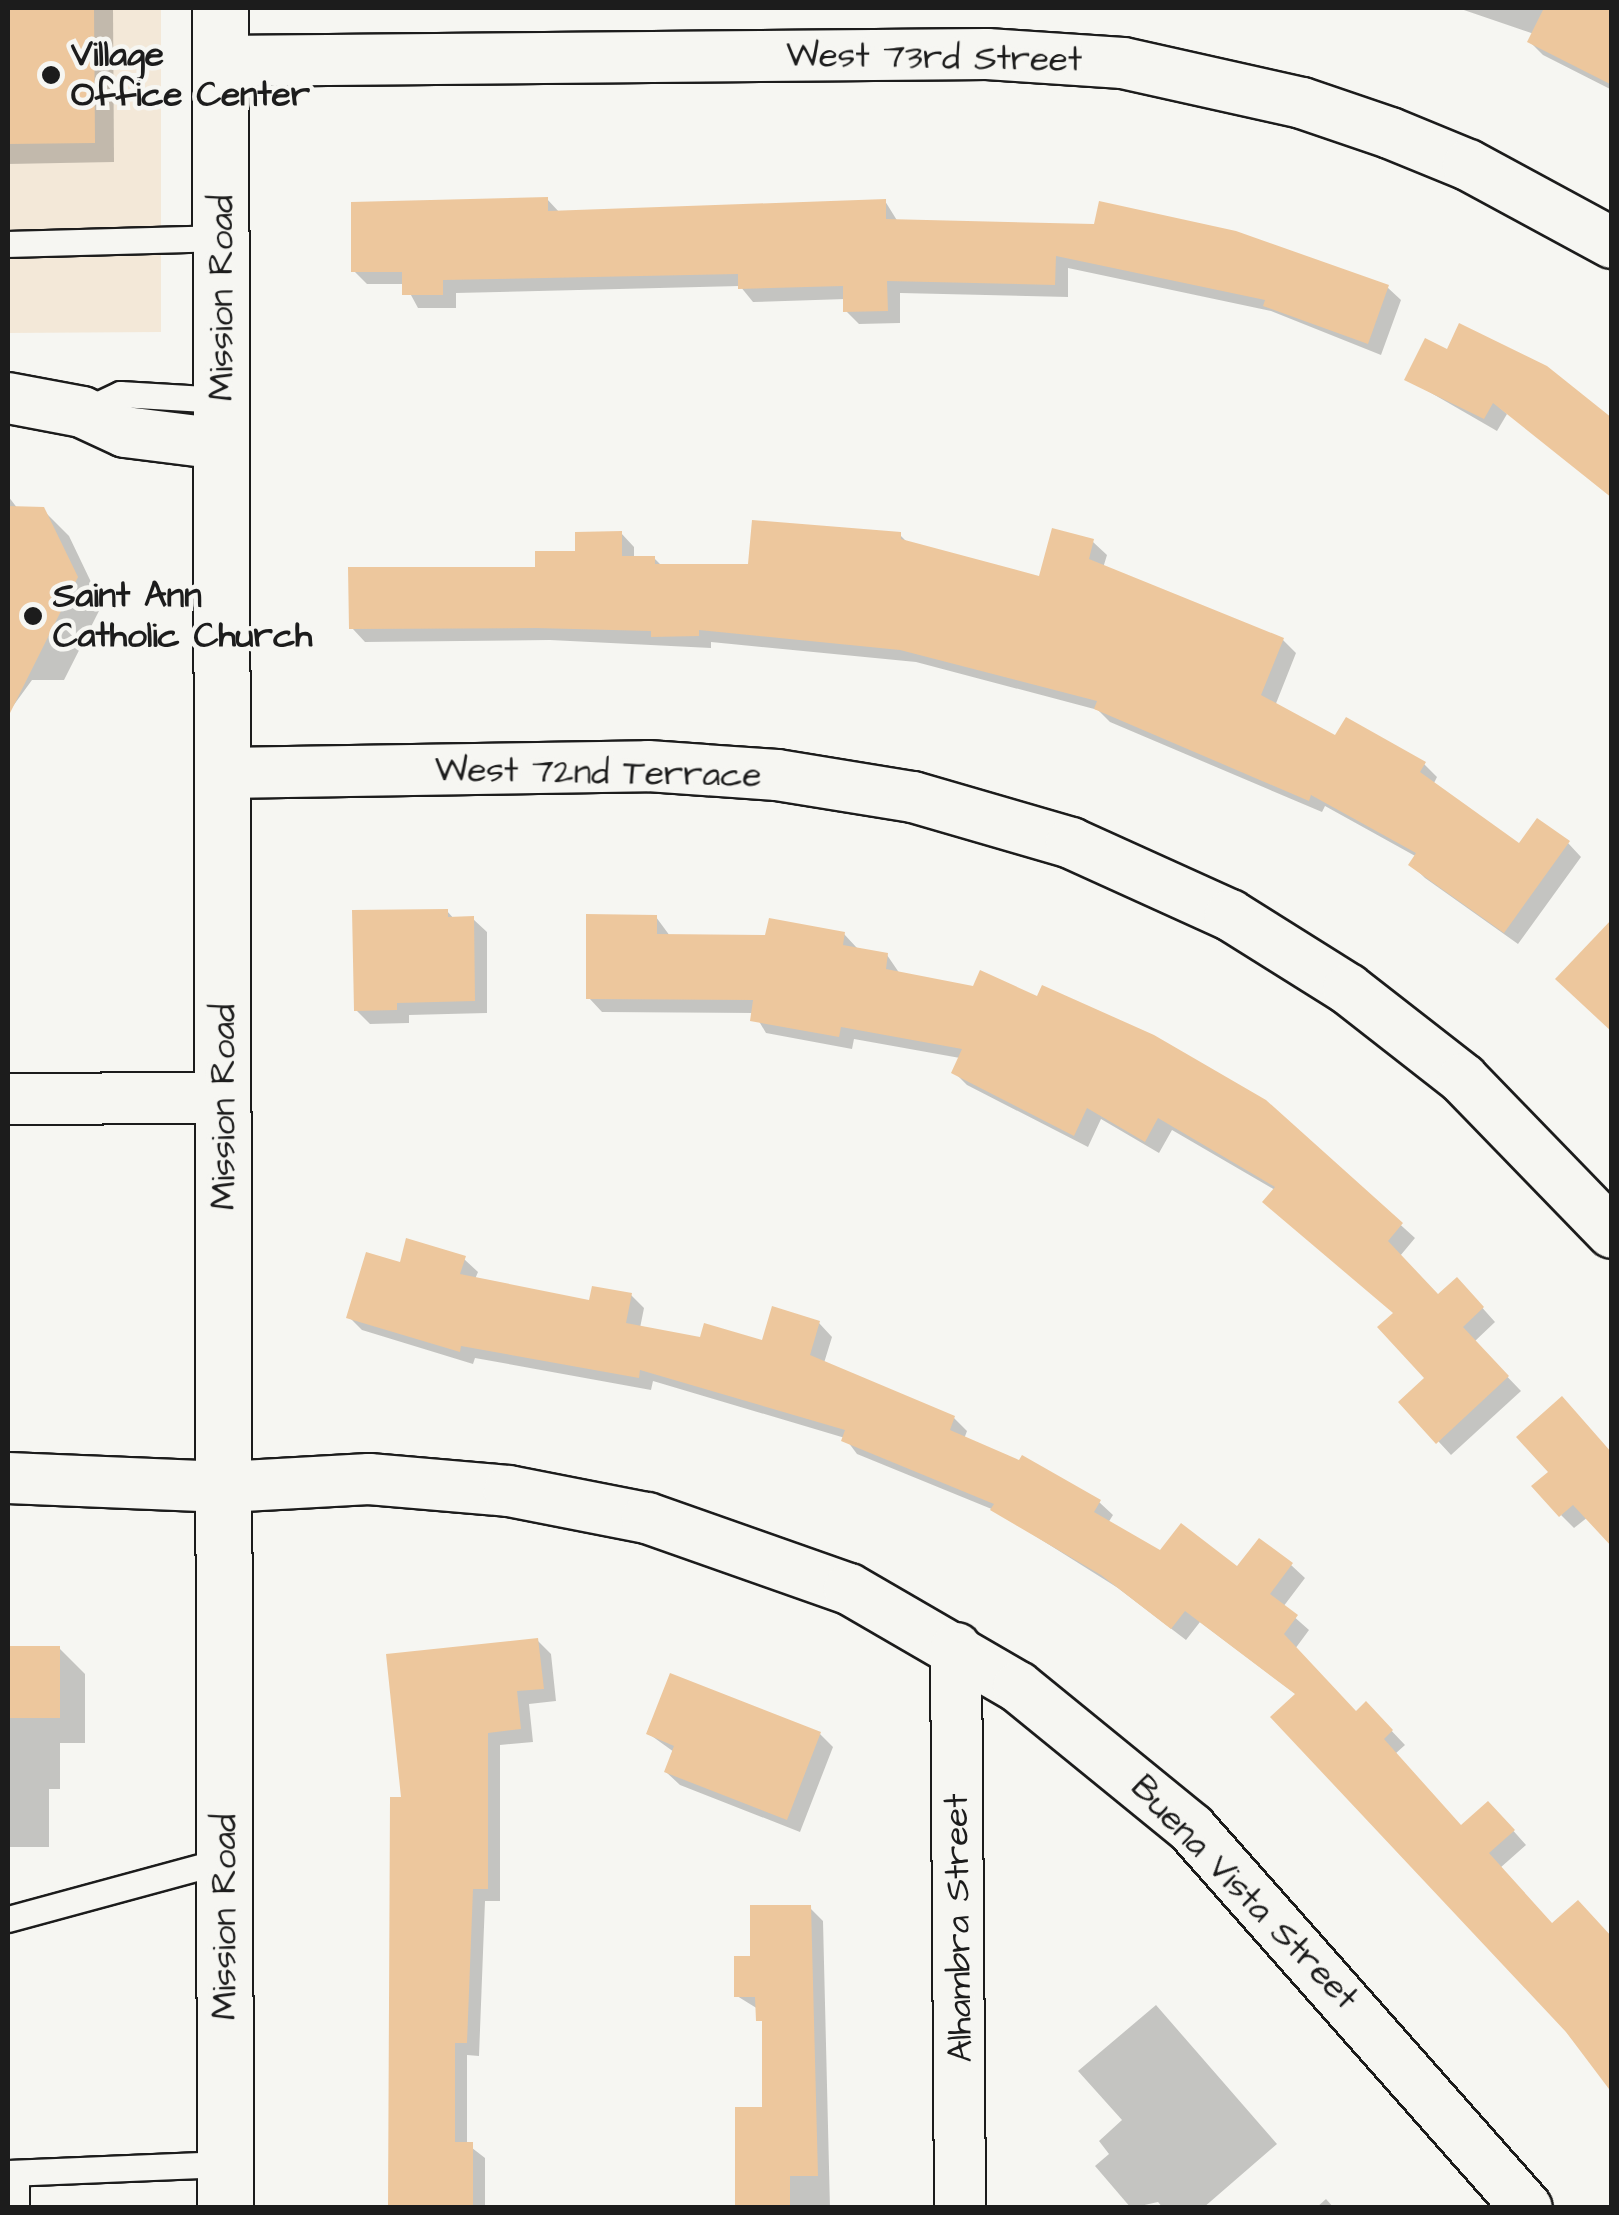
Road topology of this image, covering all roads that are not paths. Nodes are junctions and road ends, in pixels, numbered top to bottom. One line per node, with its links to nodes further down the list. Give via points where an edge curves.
1 (220, 34): 2 (main road, Mission Road); 3 (street, West 73rd Street, via 1124,63 1302,103 1390,133 1484,173)
2 (221, 238): 4 (lane); 6 (main road, Mission Road)
3 (1612, 242)
4 (8, 244)
5 (8, 398): 6 (street, via 82,412 125,432)
6 (222, 422): 7 (main road, Mission Road)
7 (224, 773): 8 (main road, Mission Road); 10 (street, West 72nd Terrace, via 648,766 777,775 913,798 1071,843 1230,915 1348,989 1463,1079)
8 (224, 1098): 9 (street); 12 (main road, Mission Road)
9 (8, 1100)
10 (1612, 1233)
11 (8, 1478): 12 (street, Buena Vista Street)
12 (224, 1487): 13 (street, Buena Vista Street, via 369,1479 509,1491 647,1518 849,1590); 14 (main road, Mission Road)
13 (956, 1648): 19 (street, Alhambra Street); 20 (street, Buena Vista Street, via 1033,1698 1191,1828)
14 (224, 1860): 15 (lane); 17 (main road, Mission Road)
15 (8, 1919)
16 (12, 2173): 17 (lane); 18 (lane)
17 (224, 2186)
18 (16, 2208)
19 (960, 2208)
20 (1527, 2208)

